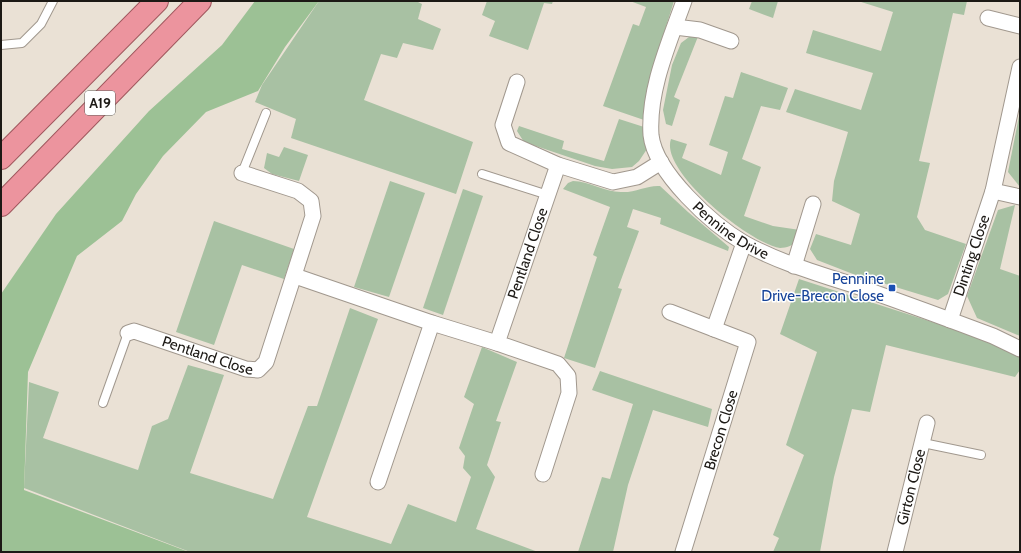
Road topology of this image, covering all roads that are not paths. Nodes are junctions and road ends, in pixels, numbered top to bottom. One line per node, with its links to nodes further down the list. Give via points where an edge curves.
1 (53, 1): 9 (lane, via 40,24 22,43)
2 (156, 1): 13 (highway, A19)
3 (200, 1): 22 (highway, A19)
4 (684, 1): 7 (street, Pennine Drive)
5 (988, 18): 6 (street)
6 (1020, 26)
7 (675, 27): 8 (street, via 700,30); 14 (street, Pennine Drive, via 659,73 651,113 652,137)
8 (731, 41)
9 (1, 45)
10 (1020, 68): 18 (street, Dinting Close)
11 (517, 82): 15 (street, via 503,125 509,143)
12 (266, 113): 16 (lane)
13 (1, 158)
14 (661, 162): 15 (street, via 637,177 613,182); 23 (street, Pennine Drive, via 677,185 698,207 720,227)
15 (558, 164): 19 (street, Pentland Close)
16 (242, 173): 25 (street, Pentland Close, via 298,191 311,201 312,216)
17 (482, 174): 19 (lane)
18 (994, 191): 20 (street); 27 (street, Dinting Close)
19 (548, 195): 31 (street, Pentland Close)
20 (1020, 197)
21 (813, 204): 24 (street)
22 (1, 205)
23 (744, 243): 24 (street, Pennine Drive); 29 (street)
24 (794, 266): 27 (street, Pennine Drive)
25 (295, 276): 28 (street); 30 (street, Pentland Close, via 266,362 258,370 246,369 134,331)
26 (670, 312): 29 (street, Brecon Close)
27 (950, 320): 32 (street, Pennine Drive)
28 (432, 323): 31 (street); 38 (street)
29 (714, 329): 39 (street, Brecon Close, via 748,342)
30 (128, 333): 33 (lane)
31 (498, 343): 37 (street, via 558,364 568,376 569,393)
32 (1020, 349)
33 (103, 404)
34 (927, 423): 35 (street, Girton Close)
35 (923, 442): 36 (lane); 40 (street, Girton Close)
36 (981, 455)
37 (543, 474)
38 (378, 482)
39 (683, 552)
40 (895, 552)

